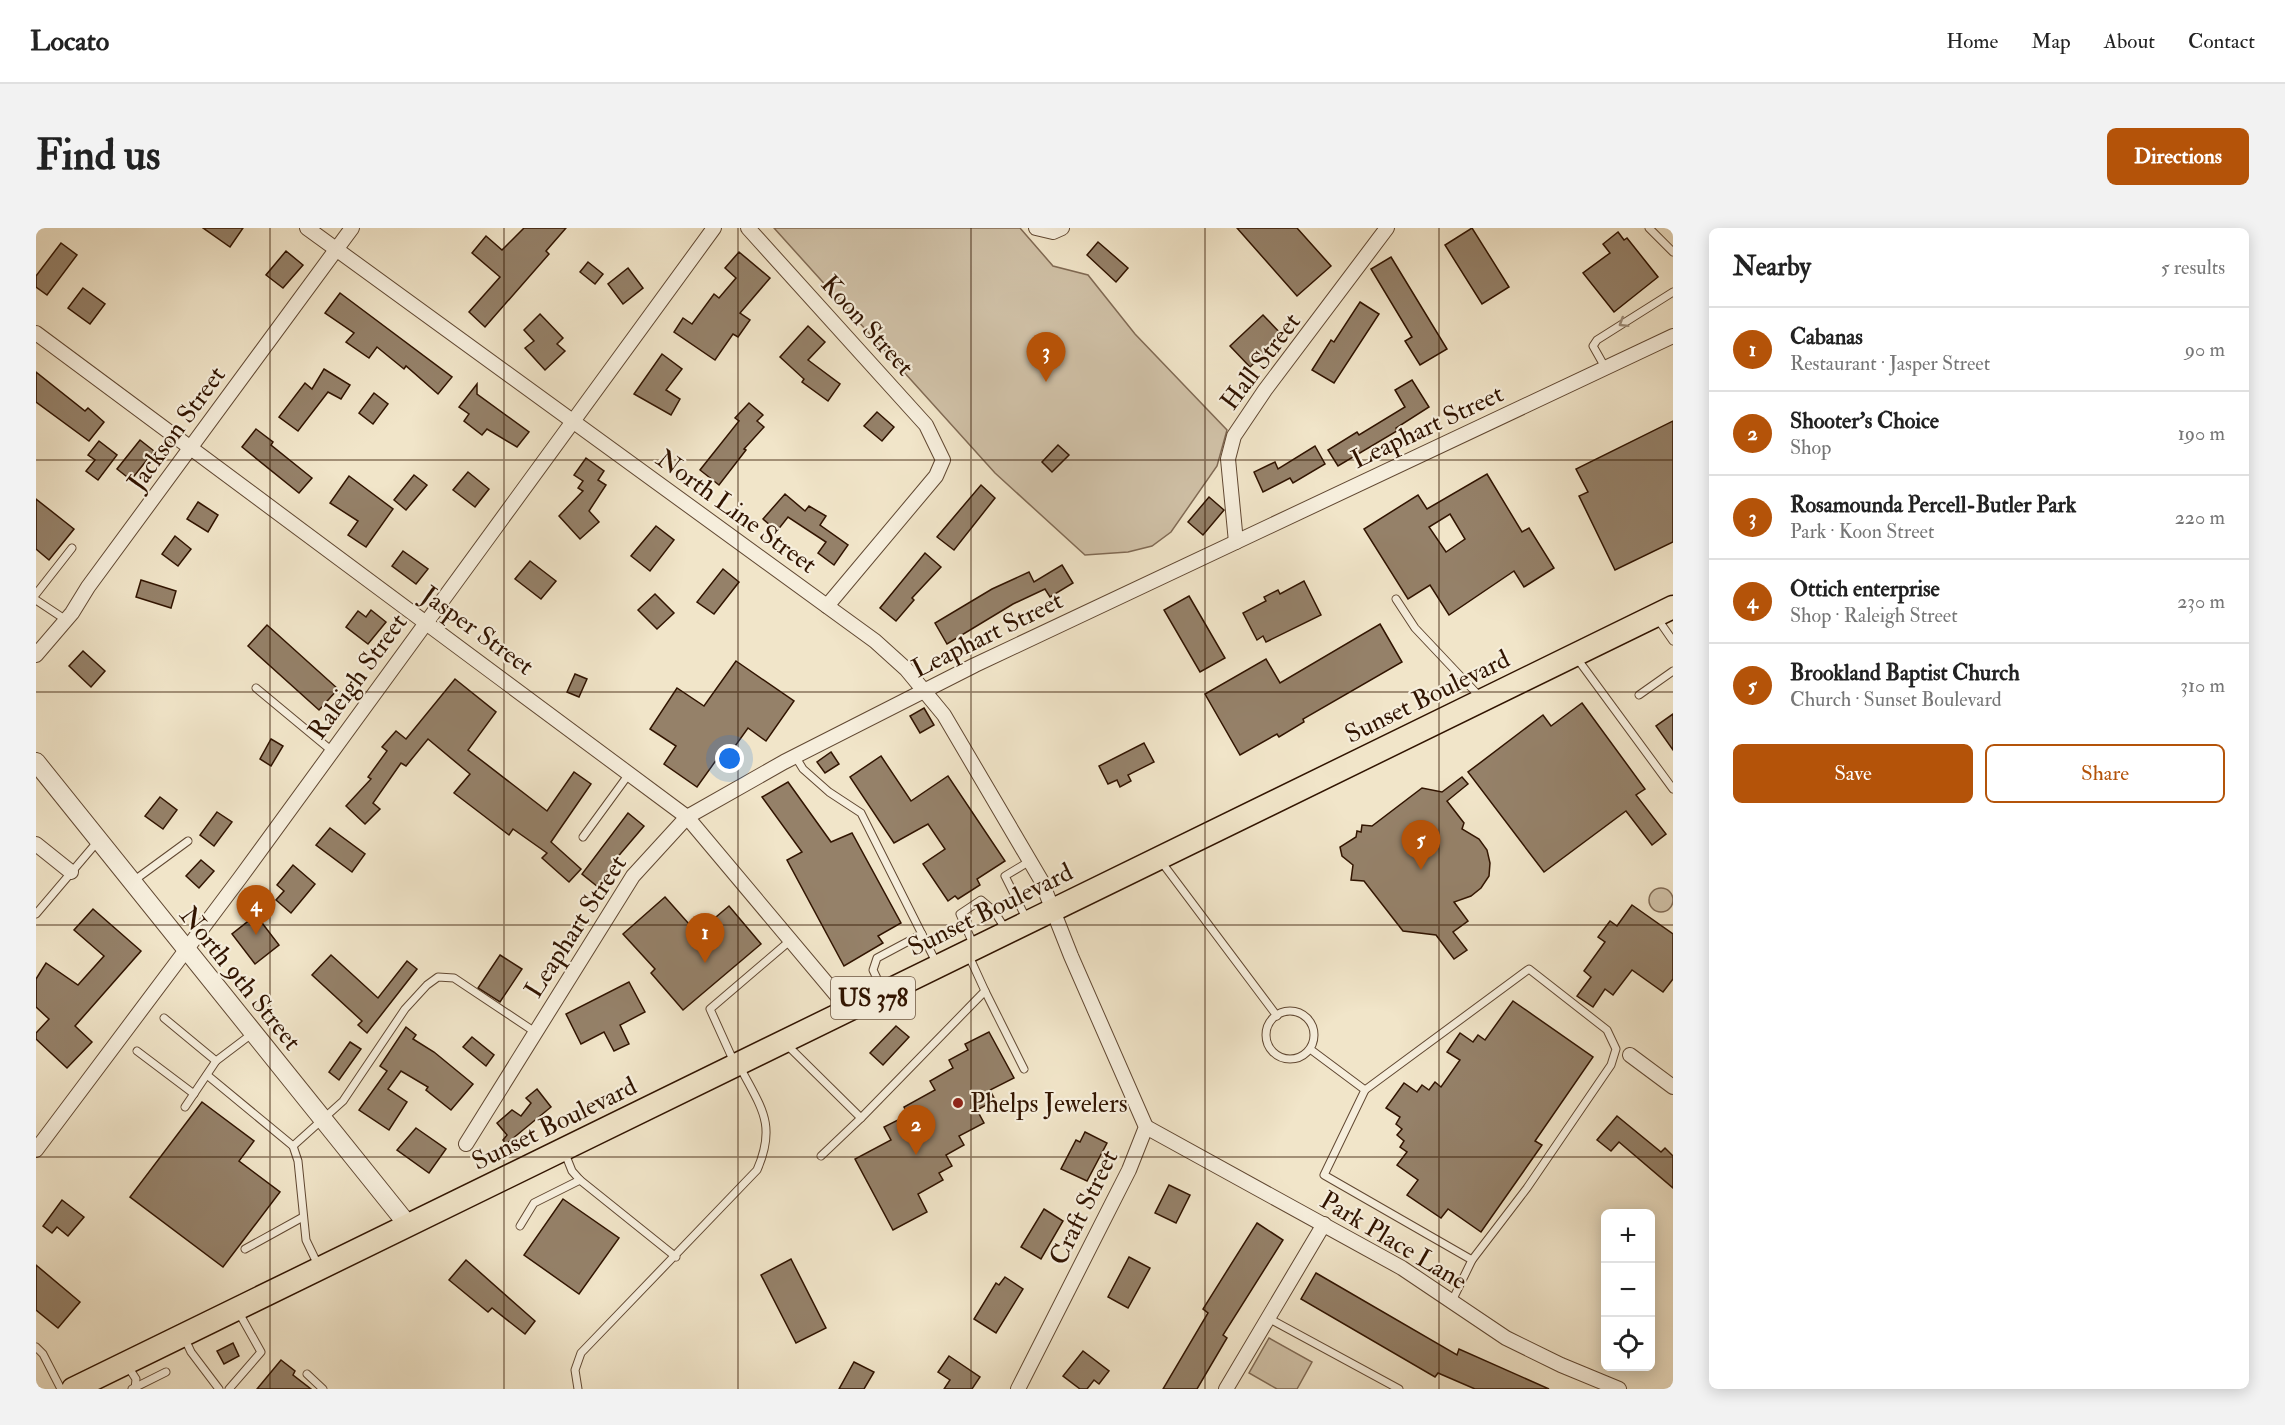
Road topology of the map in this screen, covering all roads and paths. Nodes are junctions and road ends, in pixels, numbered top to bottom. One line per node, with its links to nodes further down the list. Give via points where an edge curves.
1 (307, 228): 9 (street, North Line Street)
2 (352, 228): 9 (street, Jackson Street)
3 (714, 228): 15 (street, Raleigh Street)
4 (748, 228): 22 (street, Koon Street, via 926,425 943,460 936,476)
5 (1036, 228): 8 (street)
6 (1387, 228): 17 (street, Hall Street, via 1234,436 1228,459)
7 (1649, 228): 10 (lane)
8 (1058, 230)
9 (337, 249): 15 (street, North Line Street); 16 (street, Jackson Street)
10 (1673, 252)
11 (1673, 292): 14 (lane, one-way to 14, via 1597,340 1593,346)
12 (36, 333): 16 (street, Jasper Street)
13 (1673, 336): 14 (street, Leaphart Street)
14 (1606, 369): 17 (street, Leaphart Street)
15 (574, 421): 22 (street, North Line Street); 25 (street, Raleigh Street)
16 (191, 449): 24 (street, Jackson Street); 25 (street, Jasper Street)
17 (1236, 542): 31 (street, Leaphart Street)
18 (72, 548): 19 (lane)
19 (36, 594)
20 (1396, 599): 33 (lane, via 1416,628)
21 (36, 600): 24 (lane)
22 (827, 606): 31 (street, North Line Street, via 874,641)
23 (1664, 612): 26 (lane); 28 (main road, Sunset Boulevard / US 378)
24 (66, 621): 27 (street, Jackson Street)
25 (426, 622): 34 (street, Raleigh Street); 37 (street, Jasper Street)
26 (1673, 641)
27 (36, 655)
28 (1575, 655): 33 (main road, Sunset Boulevard / US 378); 38 (lane)
29 (1673, 671): 32 (lane)
30 (256, 688): 34 (lane)
31 (926, 690): 35 (street, Leaphart Street); 45 (street, North Line Street)
32 (1639, 695)
33 (1482, 700): 44 (main road, Sunset Boulevard / US 378)
34 (332, 751): 54 (street, Raleigh Street)
35 (795, 756): 39 (street, Leaphart Street); 52 (lane, via 803,769 829,792 861,813)
36 (36, 762): 41 (street, North 9th Street)
37 (629, 774): 39 (street, Jasper Street); 40 (lane)
38 (1673, 789)
39 (687, 817): 53 (street, Jasper Street); 62 (street, Leaphart Street, via 633,876)
40 (583, 837)
41 (98, 841): 46 (lane); 47 (street, North 9th Street)
42 (188, 841): 47 (lane)
43 (36, 844): 46 (street)
44 (1159, 858): 48 (main road, Sunset Boulevard / US 378); 60 (lane)
45 (1030, 861): 48 (street, North Line Street); 50 (lane, via 1005,876)
46 (72, 872): 49 (lane)
47 (132, 882): 54 (street, North 9th Street)
48 (1053, 910): 50 (main road, Sunset Boulevard / US 378); 78 (street, Craft Street)
49 (36, 914)
50 (1028, 922): 51 (main road, Sunset Boulevard / US 378)
51 (1007, 933): 55 (main road, Sunset Boulevard / US 378); 55 (lane, via 994,911 981,900 960,914)
52 (922, 934): 56 (lane); 58 (lane, via 877,958 873,970)
53 (792, 939): 59 (street, Jasper Street); 69 (lane, via 710,1009)
54 (186, 950): 63 (street, North 9th Street); 81 (street, Raleigh Street)
55 (971, 950): 56 (main road, Sunset Boulevard / US 378); 57 (lane)
56 (939, 966): 58 (main road, Sunset Boulevard / US 378)
57 (985, 991): 70 (lane); 76 (lane)
58 (884, 993): 59 (main road, Sunset Boulevard / US 378)
59 (849, 1010): 64 (main road, Sunset Boulevard / US 378)
60 (1277, 1016): 65 (lane, via 1293,1012 1308,1019 1314,1034); 65 (lane, via 1267,1034 1275,1054 1296,1058)
61 (164, 1018): 68 (lane)
62 (535, 1032): 77 (lane, via 454,978 438,977 405,1009 358,1080); 79 (street, Leaphart Street)
63 (253, 1033): 68 (lane); 77 (street, North 9th Street)
64 (784, 1042): 69 (main road, Sunset Boulevard / US 378); 76 (lane)
65 (1310, 1049): 73 (lane)
66 (136, 1051): 74 (lane)
67 (1630, 1055): 72 (street)
68 (216, 1061): 71 (lane)
69 (737, 1065): 82 (main road, Sunset Boulevard / US 378); 90 (lane, via 766,1119 765,1152 744,1187)
70 (1024, 1069)
71 (207, 1075): 74 (lane); 80 (lane)
72 (1673, 1087)
73 (1365, 1090): 91 (lane, via 1324,1175); 91 (lane, via 1529,969 1607,1030 1616,1049 1611,1065)
74 (194, 1094): 75 (lane)
75 (185, 1107)
76 (861, 1118): 83 (lane)
77 (324, 1120): 80 (lane); 87 (street, North 9th Street)
78 (1146, 1127): 86 (street, Park Place Lane); 109 (street, Craft Street, via 1129,1170)
79 (466, 1144)
80 (293, 1146): 85 (lane)
81 (36, 1150)
82 (564, 1150): 84 (lane); 87 (main road, Sunset Boulevard / US 378)
83 (821, 1156)
84 (580, 1180): 88 (lane, via 534,1203); 90 (lane)
85 (303, 1217): 89 (lane); 92 (lane, via 306,1240)
86 (1324, 1224): 93 (street, Park Place Lane); 95 (street)
87 (408, 1225): 92 (main road, Sunset Boulevard / US 378)
88 (520, 1226)
89 (245, 1249)
90 (676, 1257): 108 (lane, via 581,1353 575,1370)
91 (1472, 1260): 93 (lane)
92 (320, 1268): 94 (main road, Sunset Boulevard / US 378)
93 (1452, 1301): 101 (street, Park Place Lane, via 1506,1338)
94 (237, 1309): 96 (main road, Sunset Boulevard / US 378); 106 (lane, via 261,1352)
95 (1268, 1318): 110 (street); 111 (lane)
96 (183, 1335): 98 (main road, Sunset Boulevard / US 378); 105 (lane)
97 (36, 1347): 103 (lane)
98 (126, 1363): 102 (lane, via 136,1379); 104 (main road, Sunset Boulevard / US 378)
99 (166, 1372): 102 (lane)
100 (307, 1374): 107 (lane)
101 (1596, 1385): 112 (street, Park Place Lane)
102 (134, 1388)
103 (61, 1389)
104 (74, 1389)
105 (219, 1389)
106 (229, 1389)
107 (323, 1389)
108 (578, 1389)
109 (1018, 1389)
110 (1226, 1389)
111 (1399, 1389)
112 (1619, 1389)

